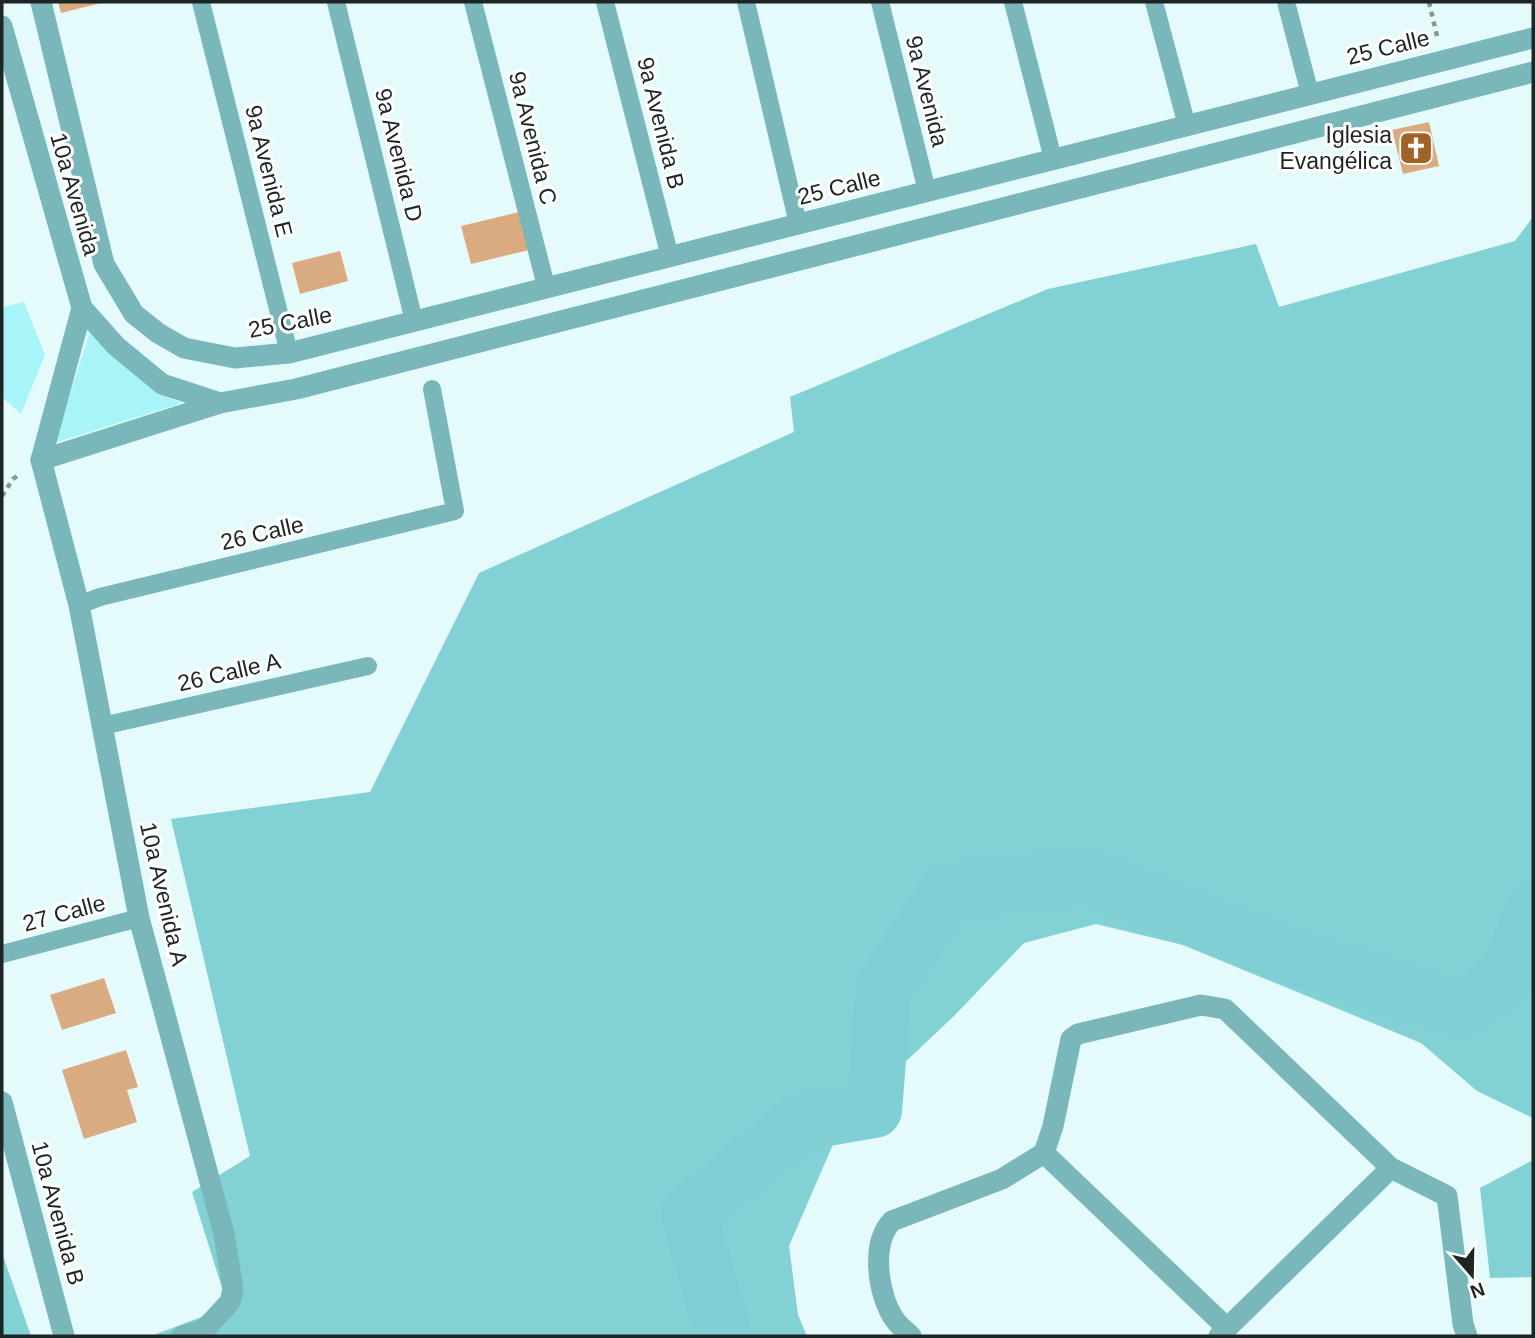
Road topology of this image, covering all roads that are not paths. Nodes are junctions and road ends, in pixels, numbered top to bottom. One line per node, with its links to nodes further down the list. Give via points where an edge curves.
1 (41, 2): 25 (street, 10a Avenida, via 104,264 134,314)
2 (201, 2): 27 (lane, 9a Avenida E)
3 (336, 2): 24 (lane, 9a Avenida D)
4 (473, 2): 21 (lane, 9a Avenida C)
5 (605, 2): 20 (lane, 9a Avenida B)
6 (746, 2): 19 (lane)
7 (880, 2): 18 (lane, 9a Avenida)
8 (1013, 2): 17 (lane)
9 (1154, 2): 16 (lane)
10 (1286, 2): 15 (lane)
11 (2, 26): 14 (street, 10a Avenida)
12 (1533, 37): 15 (street, 25 Calle)
13 (1533, 72): 26 (street)
14 (8, 77): 22 (street, 10a Avenida)
15 (1310, 94): 16 (street, 25 Calle)
16 (1186, 126): 17 (street, 25 Calle)
17 (1052, 159): 18 (street, 25 Calle)
18 (927, 191): 19 (street, 25 Calle)
19 (798, 224): 20 (street, 25 Calle)
20 (670, 257): 21 (street, 25 Calle)
21 (546, 286): 23 (street, 25 Calle)
22 (82, 308): 29 (street, 10a Avenida, via 116,346 163,384); 30 (street)
23 (461, 309): 24 (street, 25 Calle); 26 (street)
24 (414, 321): 27 (street, 25 Calle)
25 (158, 333): 27 (street, 25 Calle, via 184,348 235,358)
26 (470, 344): 29 (street, via 296,389)
27 (289, 353)
28 (432, 389): 31 (lane, 26 Calle, via 457,509)
29 (220, 403): 30 (street)
30 (41, 460): 31 (street, 10a Avenida A)
31 (79, 605): 33 (street, 10a Avenida A)
32 (368, 666): 33 (lane, 26 Calle A)
33 (102, 726): 34 (street, 10a Avenida A)
34 (139, 918): 35 (lane, 27 Calle); 41 (street, 10a Avenida A, via 224,1234 233,1289 230,1302 205,1329)
35 (2, 954)
36 (2, 1101): 40 (street, 10a Avenida B)
37 (1044, 1153): 38 (street, via 1071,1040 1087,1031 1201,1005 1225,1009); 39 (street); 42 (street, via 1002,1179 886,1227 878,1267 895,1321)
38 (1391, 1168): 39 (street); 43 (street, via 1449,1200)
39 (1223, 1332)
40 (64, 1336)
41 (182, 1336)
42 (911, 1336)
43 (1467, 1336)

